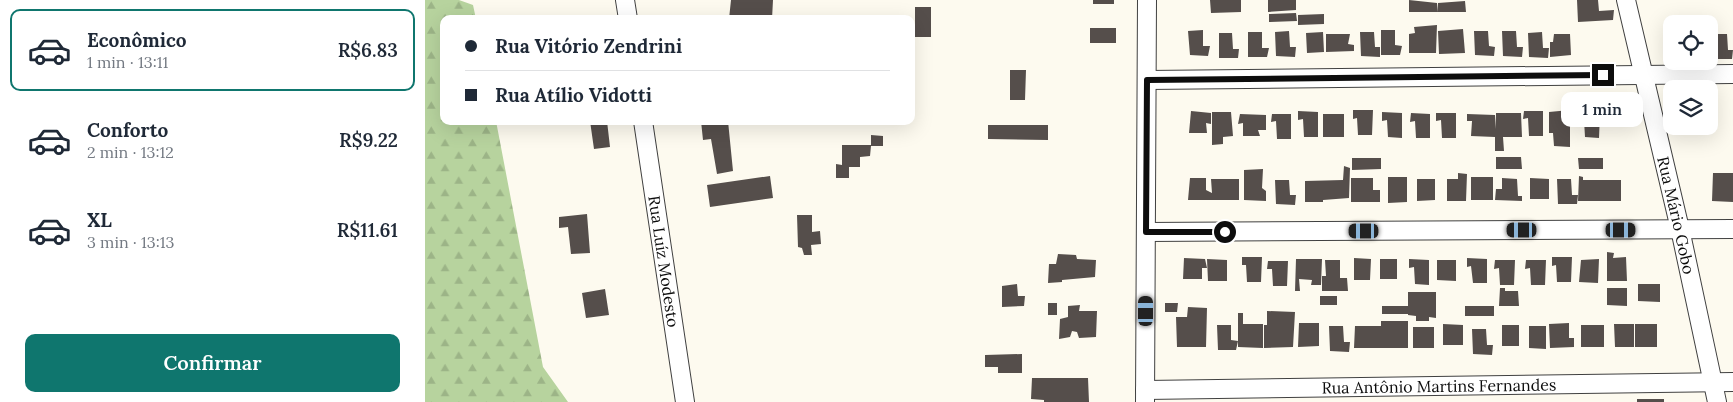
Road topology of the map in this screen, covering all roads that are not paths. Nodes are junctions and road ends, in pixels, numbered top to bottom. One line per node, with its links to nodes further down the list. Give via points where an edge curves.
1 (625, 0): 4 (street)
2 (1147, 0): 7 (street)
3 (1626, 0): 6 (street, Rua Mário Gobo)
4 (627, 15)
5 (1733, 74): 6 (street)
6 (1642, 75): 7 (street); 9 (street, Rua Mário Gobo)
7 (1147, 80): 11 (street)
8 (644, 125): 15 (street, Rua Luíz Modesto)
9 (1680, 229): 10 (street); 11 (street); 12 (street, Rua Mário Gobo)
10 (1733, 229)
11 (1146, 232): 14 (street)
12 (1712, 382): 13 (street, Rua Antônio Martins Fernandes); 14 (street, Rua Antônio Martins Fernandes); 16 (street, Rua Mário Gobo)
13 (1733, 382)
14 (1145, 396)
15 (685, 402)
16 (1717, 402)

